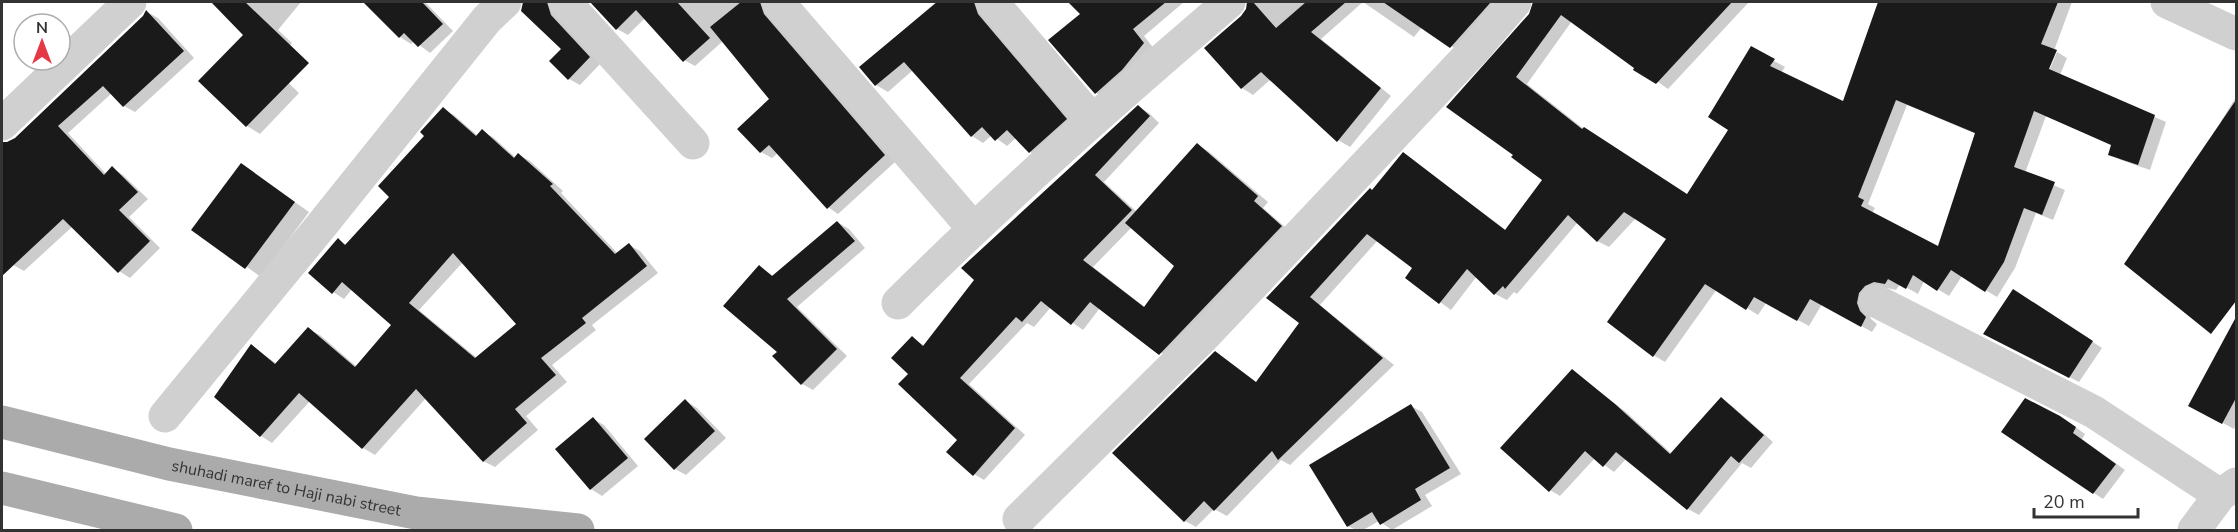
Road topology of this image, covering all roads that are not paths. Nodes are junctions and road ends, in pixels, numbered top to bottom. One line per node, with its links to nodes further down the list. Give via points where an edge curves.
1 (130, 2): 11 (street)
2 (505, 2): 16 (street, via 487,19)
3 (565, 2): 12 (street)
4 (778, 2): 13 (street)
5 (992, 2): 10 (street)
6 (1228, 2): 10 (street)
7 (1515, 2): 20 (street, via 1207,333)
8 (2167, 2): 9 (street)
9 (2236, 34)
10 (1092, 120): 13 (street)
11 (2, 124)
12 (693, 142)
13 (973, 228): 15 (street)
14 (1876, 301): 19 (street, via 2094,412)
15 (898, 303)
16 (165, 416)
17 (2, 422): 22 (main road, shuhadi maref to Haji nabi street, via 169,464 416,513)
18 (2, 488): 21 (main road)
19 (2228, 489): 23 (street)
20 (1019, 519)
21 (176, 531)
22 (578, 531)
23 (2194, 531)

